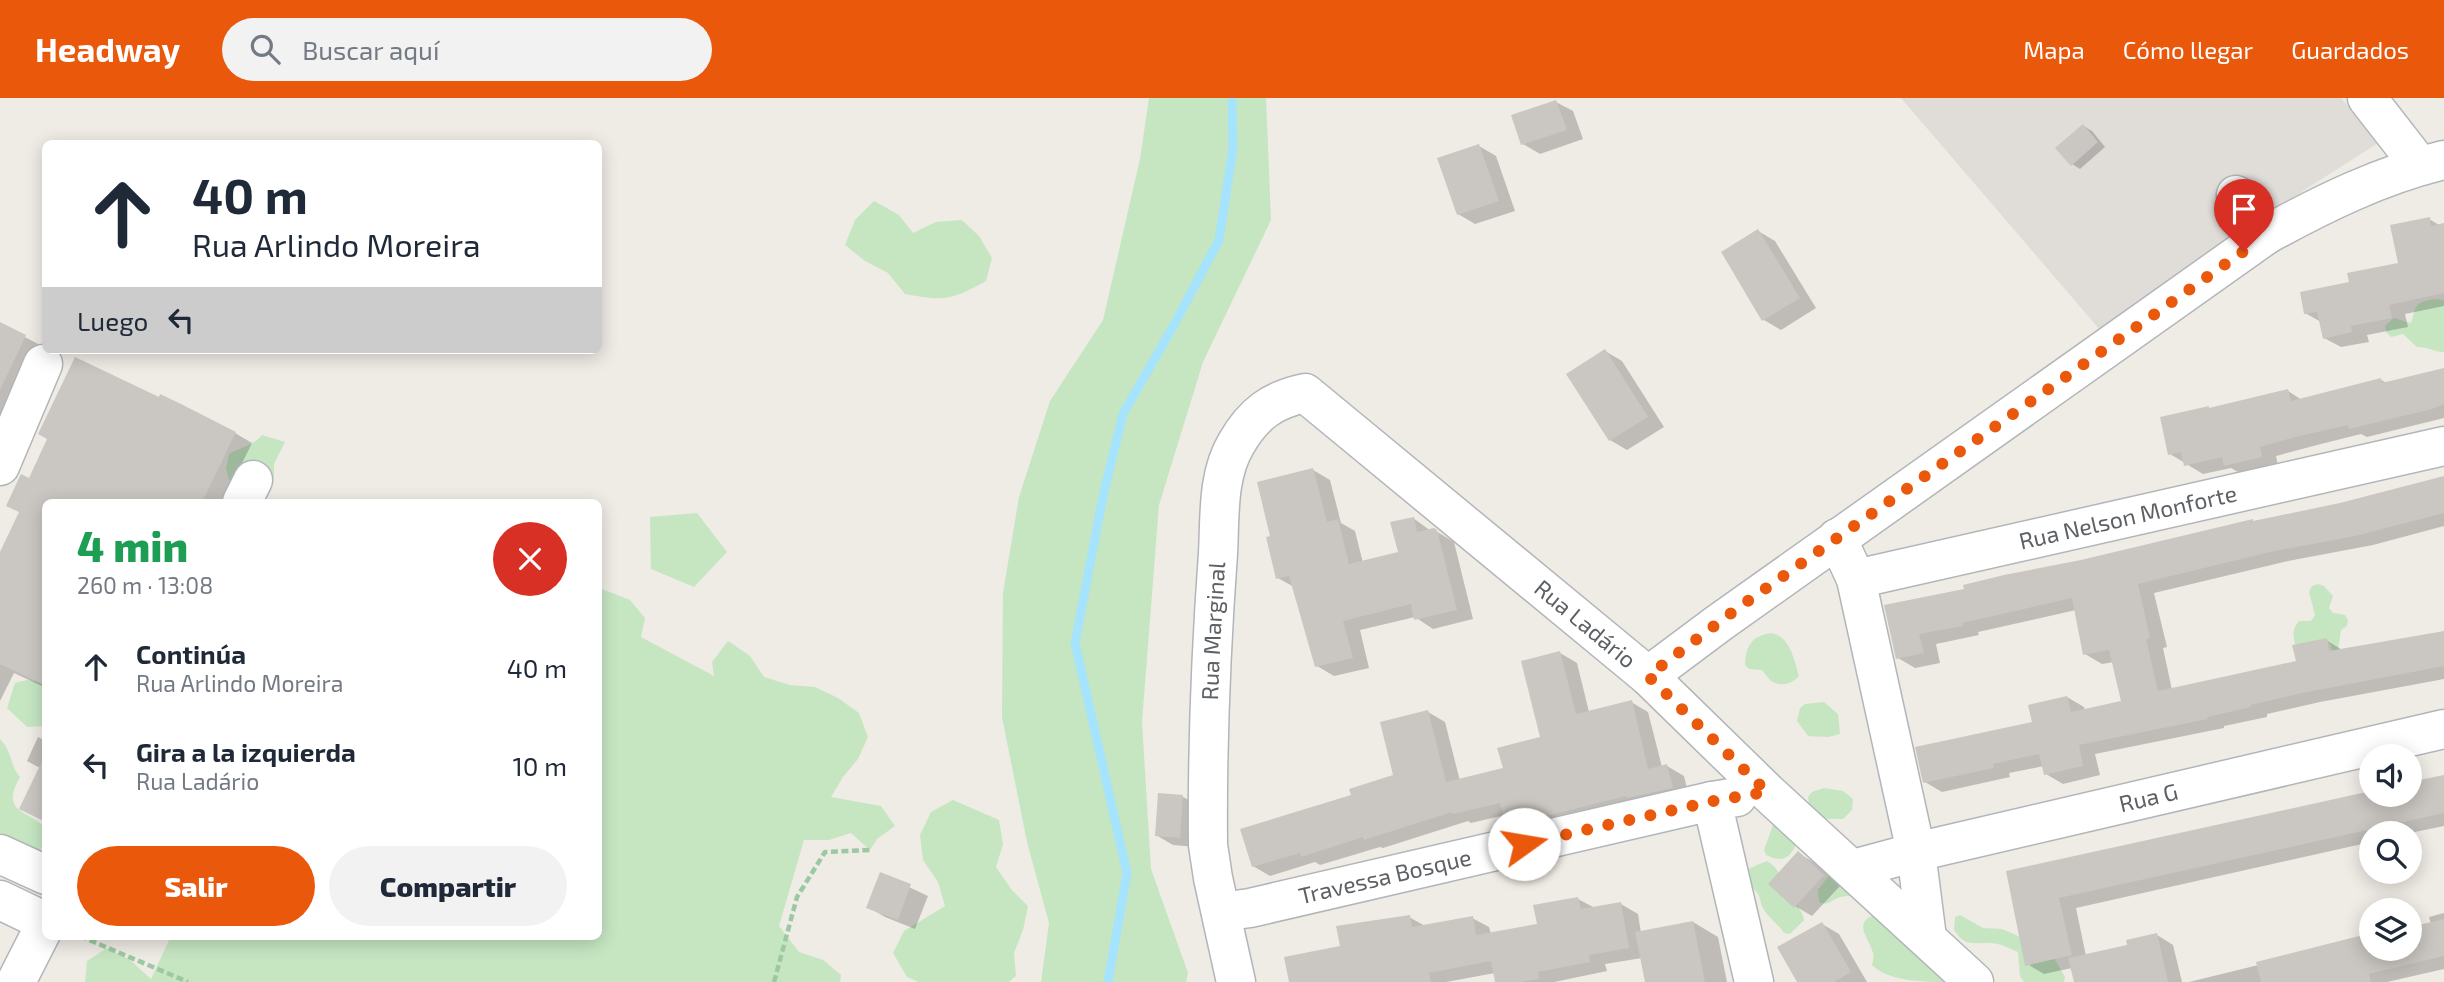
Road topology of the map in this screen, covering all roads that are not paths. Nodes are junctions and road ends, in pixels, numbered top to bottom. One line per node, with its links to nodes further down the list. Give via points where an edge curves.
1 (2367, 98): 2 (street)
2 (2432, 163): 4 (street, via 2320,205)
3 (2236, 195): 4 (street)
4 (2266, 235): 9 (street)
5 (43, 364): 8 (street)
6 (1306, 393): 11 (street, Rua Ladário); 20 (street, Rua Marginal, via 1266,408 1235,445 1223,476 1208,796 1208,845)
7 (2444, 446): 10 (street, Rua Nelson Monforte)
8 (0, 466)
9 (1837, 538): 10 (street); 11 (street)
10 (1856, 579): 15 (street)
11 (1648, 676): 13 (street, Rua Ladário)
12 (2444, 729): 15 (street, Rua G)
13 (1767, 792): 14 (street, Travessa Bosque); 17 (street, Rua Ladário)
14 (1713, 801): 20 (street, Travessa Bosque); 26 (street)
15 (1916, 852): 17 (street, Rua G); 23 (street)
16 (0, 854): 18 (street)
17 (1853, 869): 23 (street, Rua Ladário)
18 (42, 873)
19 (0, 900): 21 (street)
20 (1221, 912): 25 (street, Rua Marginal)
21 (42, 920)
22 (42, 930): 24 (street)
23 (1927, 938): 27 (street, Rua Ladário)
24 (16, 982)
25 (1236, 982)
26 (1754, 982)
27 (1974, 982)

